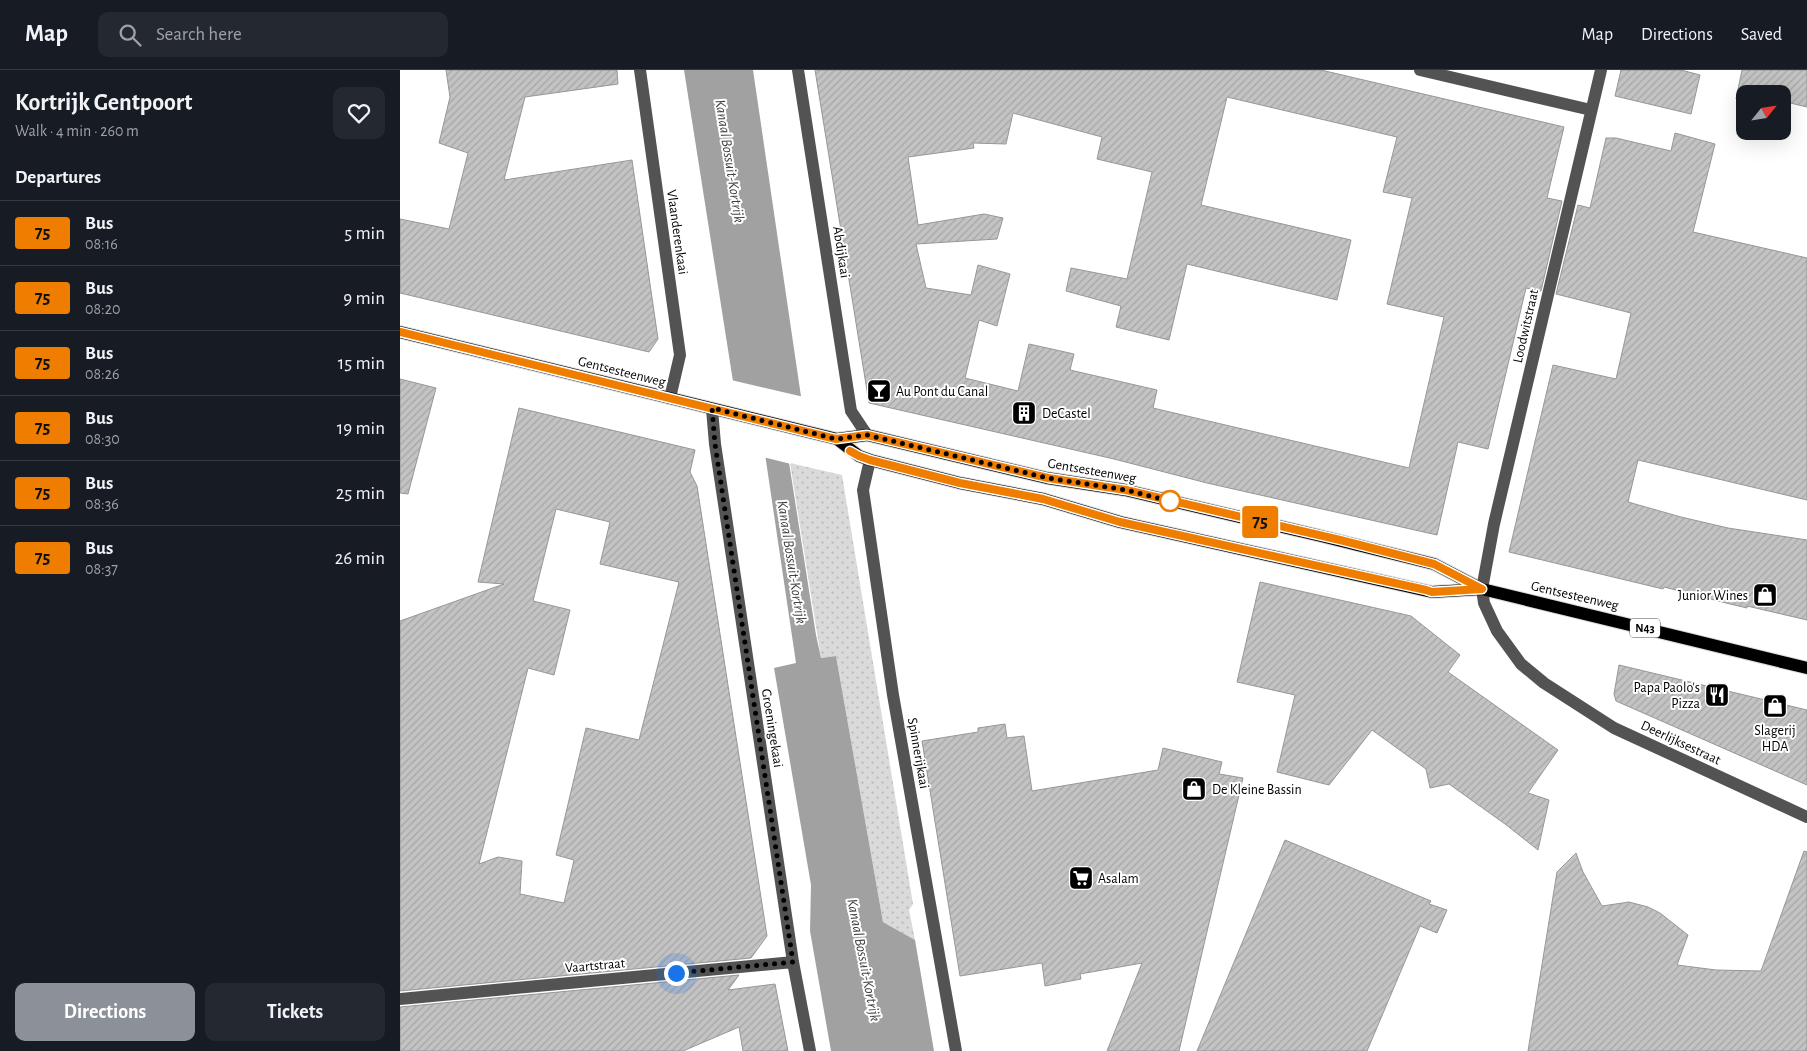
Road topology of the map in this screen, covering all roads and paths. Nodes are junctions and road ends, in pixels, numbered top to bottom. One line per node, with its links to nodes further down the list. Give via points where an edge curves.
1 (640, 70): 7 (street, Vlaanderenkaai, via 680,355)
2 (798, 70): 9 (street, Abdijkaai, via 852,411)
3 (1420, 70): 5 (street)
4 (1600, 70): 5 (street, Loodwitstraat)
5 (1591, 110): 12 (street, Loodwitstraat, via 1494,524)
6 (400, 332): 7 (main road, Gentsesteenweg / N43)
7 (670, 398): 8 (main road, Gentsesteenweg / N43)
8 (716, 409): 10 (main road, Gentsesteenweg / N43); 15 (street, Groeningekaai, via 715,444)
9 (867, 435): 10 (main road, Gentsesteenweg / N43); 12 (main road, Gentsesteenweg / N43, via 1048,478 1126,490 1340,540 1434,564)
10 (836, 439): 11 (main road, Gentsesteenweg / N43)
11 (870, 460): 12 (main road, Gentsesteenweg / N43, via 960,483 1043,499 1120,522 1432,592); 18 (street, Spinnerijkaai, via 864,490 892,686)
12 (1482, 589): 13 (main road, Gentsesteenweg / N43); 14 (street, Deerlijksestraat, via 1486,611 1505,643 1521,664 1544,684 1614,728)
13 (1807, 668)
14 (1807, 817)
15 (793, 962): 16 (street, Vaartstraat); 17 (street, Groeningekaai)
16 (400, 999)
17 (810, 1051)
18 (956, 1051)

